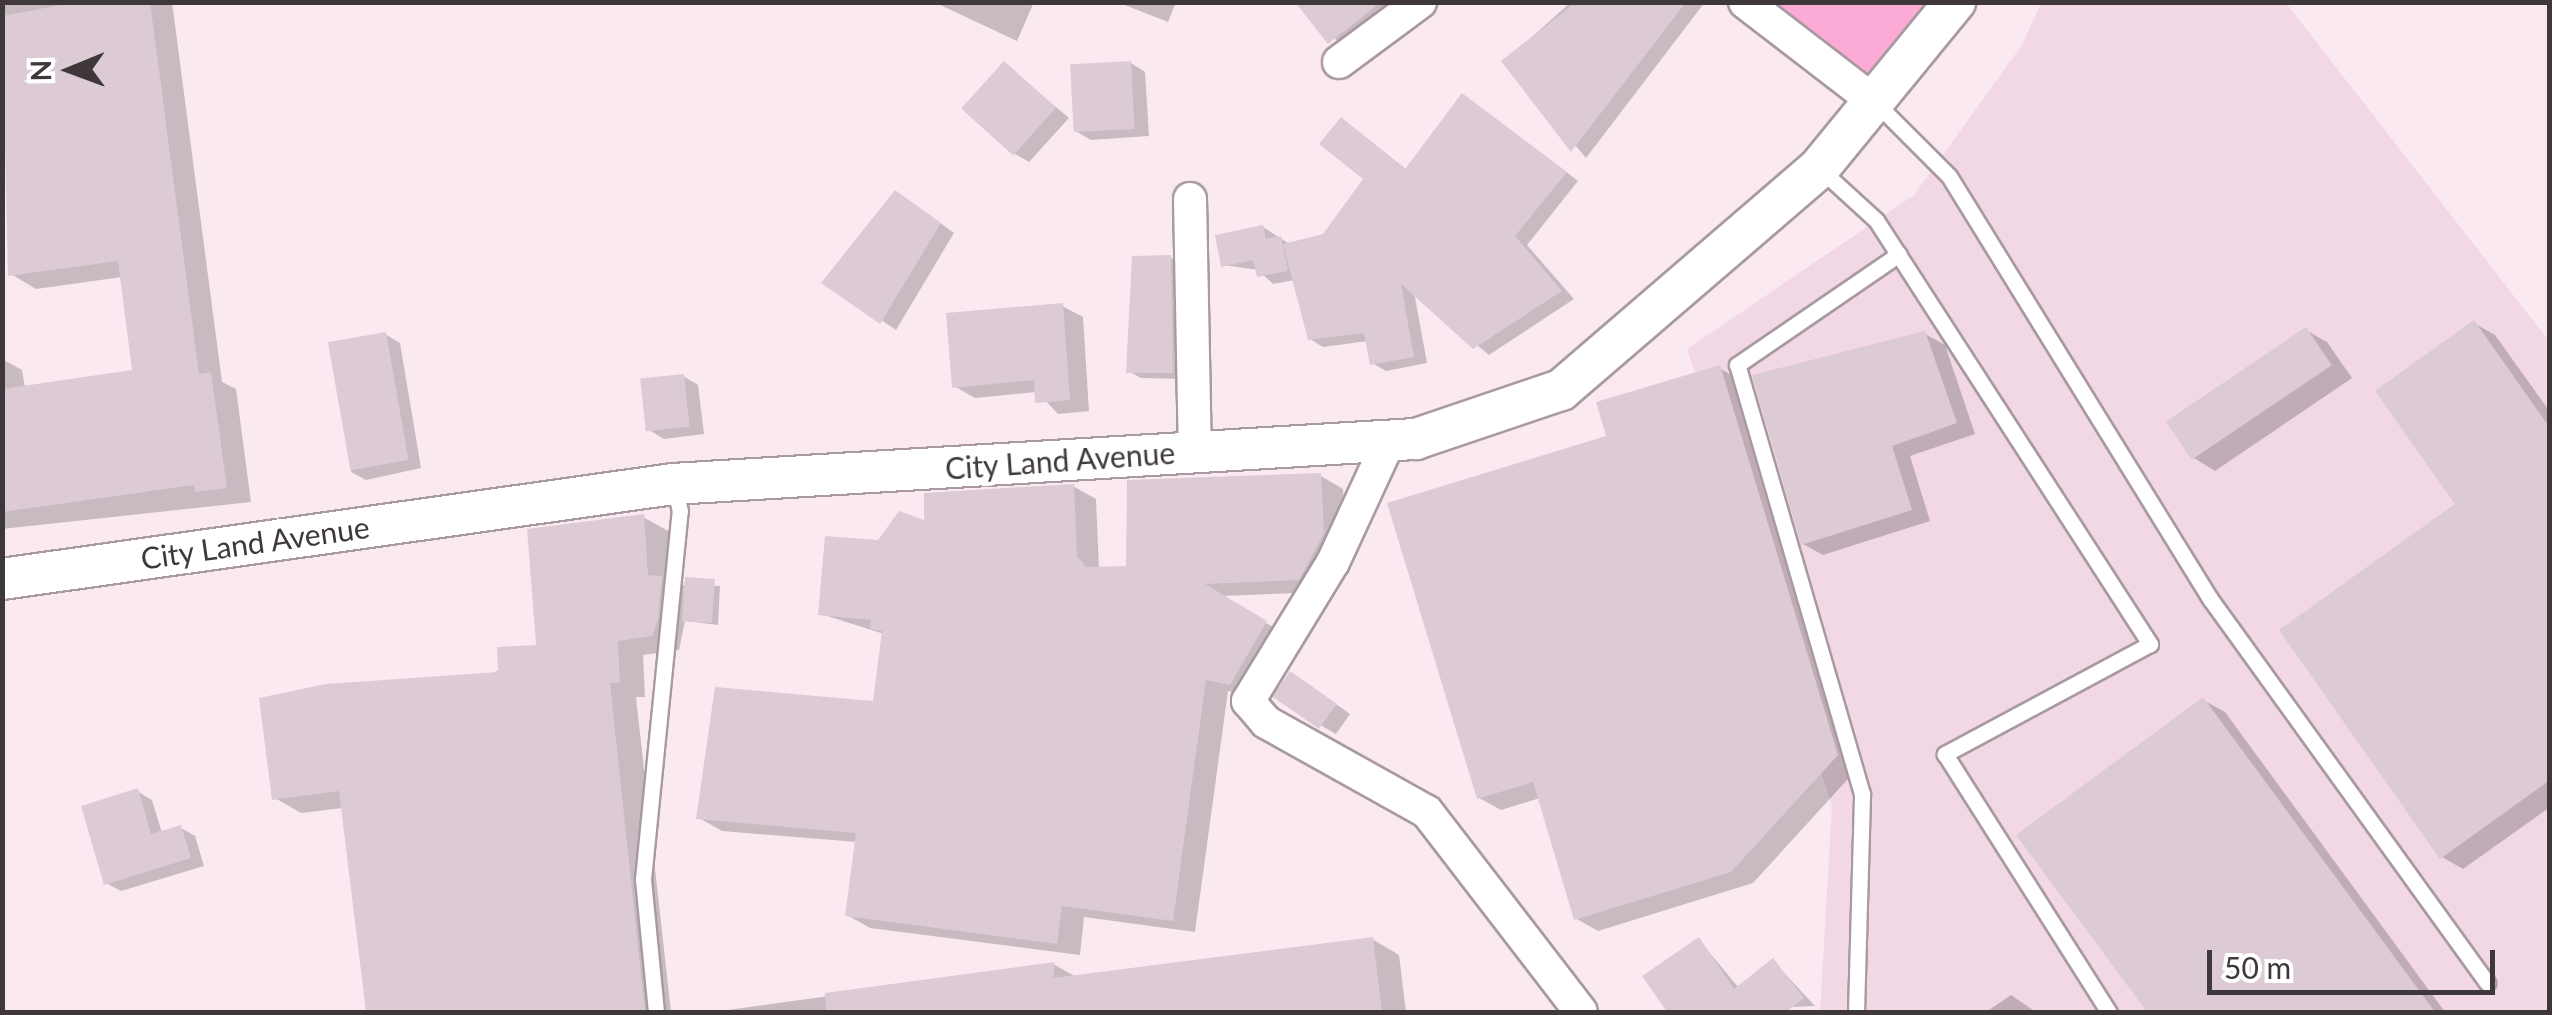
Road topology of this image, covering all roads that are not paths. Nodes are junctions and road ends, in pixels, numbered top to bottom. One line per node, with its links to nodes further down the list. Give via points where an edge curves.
1 (1420, 2): 4 (street)
2 (1745, 2): 5 (street)
3 (1955, 2): 5 (street, City Land Avenue)
4 (1339, 62)
5 (1876, 103): 6 (street, City Land Avenue); 13 (lane, via 1949,176 2210,600)
6 (1820, 168): 8 (lane); 9 (street, City Land Avenue, via 1561,390)
7 (1190, 199): 10 (street)
8 (1899, 254): 16 (lane, via 1737,365 1862,794); 17 (lane, via 2150,644 1945,754)
9 (1389, 441): 10 (street, City Land Avenue); 15 (street, via 1333,562 1248,701 1266,722 1427,812)
10 (1196, 452): 11 (street, City Land Avenue)
11 (674, 484): 12 (street, City Land Avenue); 14 (lane, via 680,511 643,880)
12 (2, 579)
13 (2487, 983)
14 (656, 1012)
15 (1581, 1012)
16 (1856, 1012)
17 (2109, 1012)

